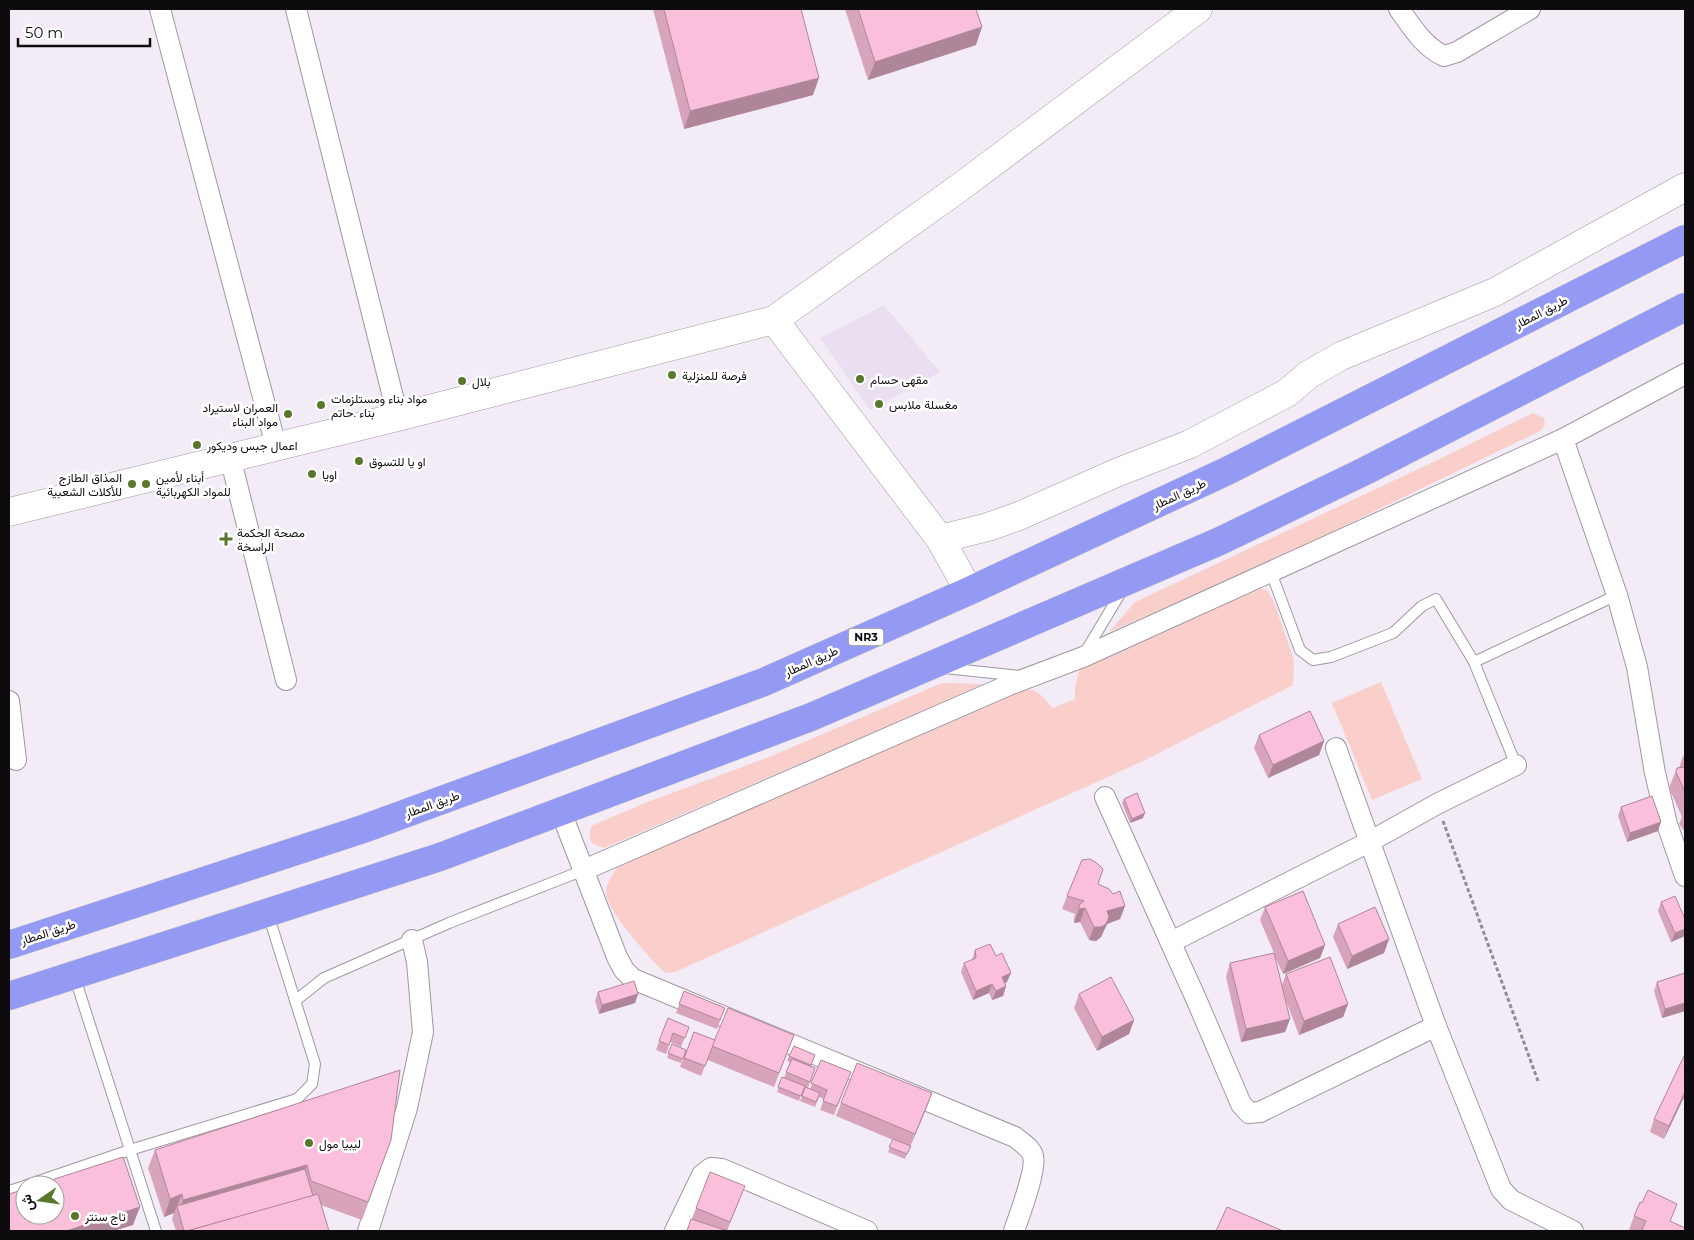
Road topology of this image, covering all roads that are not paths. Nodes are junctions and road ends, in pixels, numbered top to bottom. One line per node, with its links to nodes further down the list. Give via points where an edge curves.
1 (160, 9): 13 (street)
2 (296, 9): 11 (street)
3 (1198, 9): 9 (street, via 959,188)
4 (1530, 9): 5 (street, via 1457,52 1444,56 1434,51 1414,29)
5 (1404, 11)
6 (1685, 187): 16 (street, via 1495,292 1341,356 1308,375 1287,393 1190,444 1019,516)
7 (1685, 239): 19 (highway, طريق المطار / NR3, via 1227,471)
8 (1685, 306): 18 (highway, via 1365,471 1220,541)
9 (774, 320): 11 (street); 16 (street)
10 (1685, 374): 12 (street)
11 (398, 417): 13 (street)
12 (1564, 440): 17 (street); 20 (street)
13 (276, 446): 14 (street)
14 (230, 457): 15 (street); 25 (street)
15 (9, 512)
16 (940, 538): 19 (street)
17 (1271, 572): 21 (street); 22 (lane, via 1300,650 1313,660 1332,657 1393,633 1422,606 1436,599)
18 (1129, 580): 21 (lane); 23 (highway)
19 (969, 591): 38 (highway, طريق المطار / NR3, via 764,682 536,767 363,829)
20 (1617, 595): 22 (lane); 34 (street, via 1637,667 1667,824)
21 (1083, 657): 24 (street)
22 (1474, 662): 29 (lane)
23 (929, 666): 24 (lane); 31 (highway, via 811,717)
24 (1030, 677): 33 (street)
25 (286, 680)
26 (9, 701): 28 (street)
27 (1336, 748): 32 (street)
28 (16, 760)
29 (1516, 765): 32 (street, via 1436,804)
30 (1105, 797): 37 (street)
31 (561, 812): 33 (street); 35 (highway, via 440,858)
32 (1369, 842): 37 (street); 42 (street)
33 (584, 870): 36 (lane); 49 (street, via 617,957 633,979 1015,1138 1027,1146 1034,1156 1034,1168)
34 (1685, 876)
35 (268, 914): 39 (highway); 41 (lane)
36 (412, 940): 41 (lane, via 324,978); 46 (street, via 423,1032 407,1108)
37 (1171, 942): 42 (street, via 1241,1104 1249,1113 1260,1112)
38 (9, 945)
39 (74, 975): 40 (highway); 43 (lane)
40 (9, 996)
41 (295, 1001): 43 (lane, via 315,1064 312,1084 297,1099)
42 (1436, 1026): 50 (street, via 1501,1189 1511,1200)
43 (130, 1150): 44 (lane); 45 (lane)
44 (56, 1175)
45 (156, 1231)
46 (368, 1231)
47 (676, 1231): 48 (street, via 702,1175 711,1168 722,1168)
48 (868, 1231)
49 (1014, 1231)
50 (1572, 1231)

